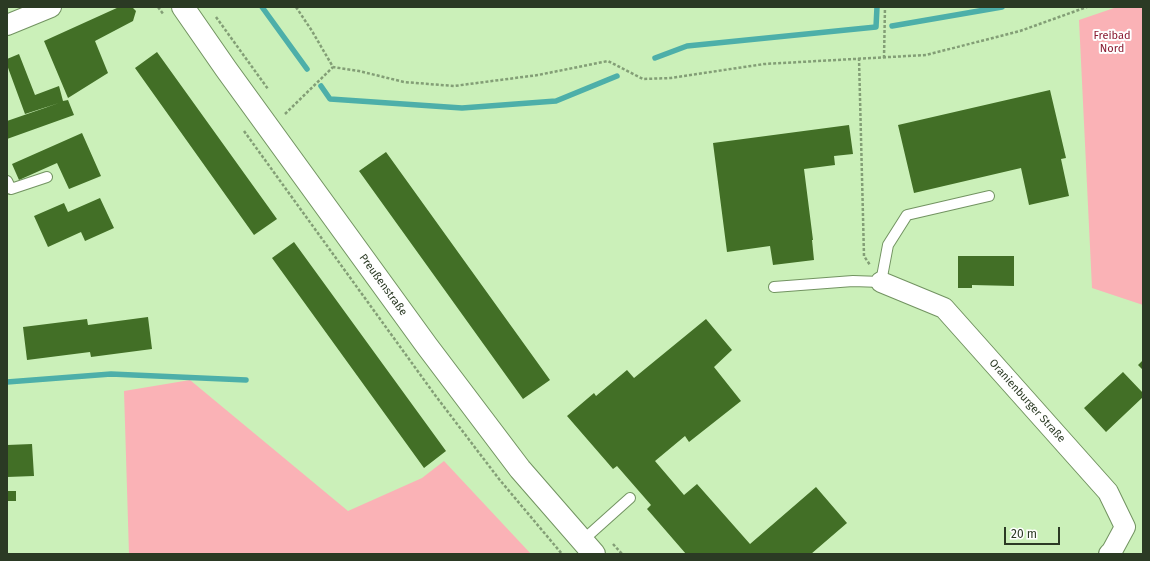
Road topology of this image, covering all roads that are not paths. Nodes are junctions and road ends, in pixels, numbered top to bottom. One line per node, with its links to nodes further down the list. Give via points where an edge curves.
1 (50, 7): 3 (street)
2 (184, 7): 10 (main road, Preußenstraße, via 226,69 520,469)
3 (7, 25)
4 (48, 177): 5 (lane, via 11,189)
5 (7, 181)
6 (988, 196): 7 (lane, via 907,215 888,245)
7 (881, 282): 8 (lane, via 852,281); 11 (street, Oranienburger Straße, via 944,308 1108,492 1125,527)
8 (774, 287)
9 (630, 498): 10 (lane)
10 (591, 541)
11 (1109, 554)

